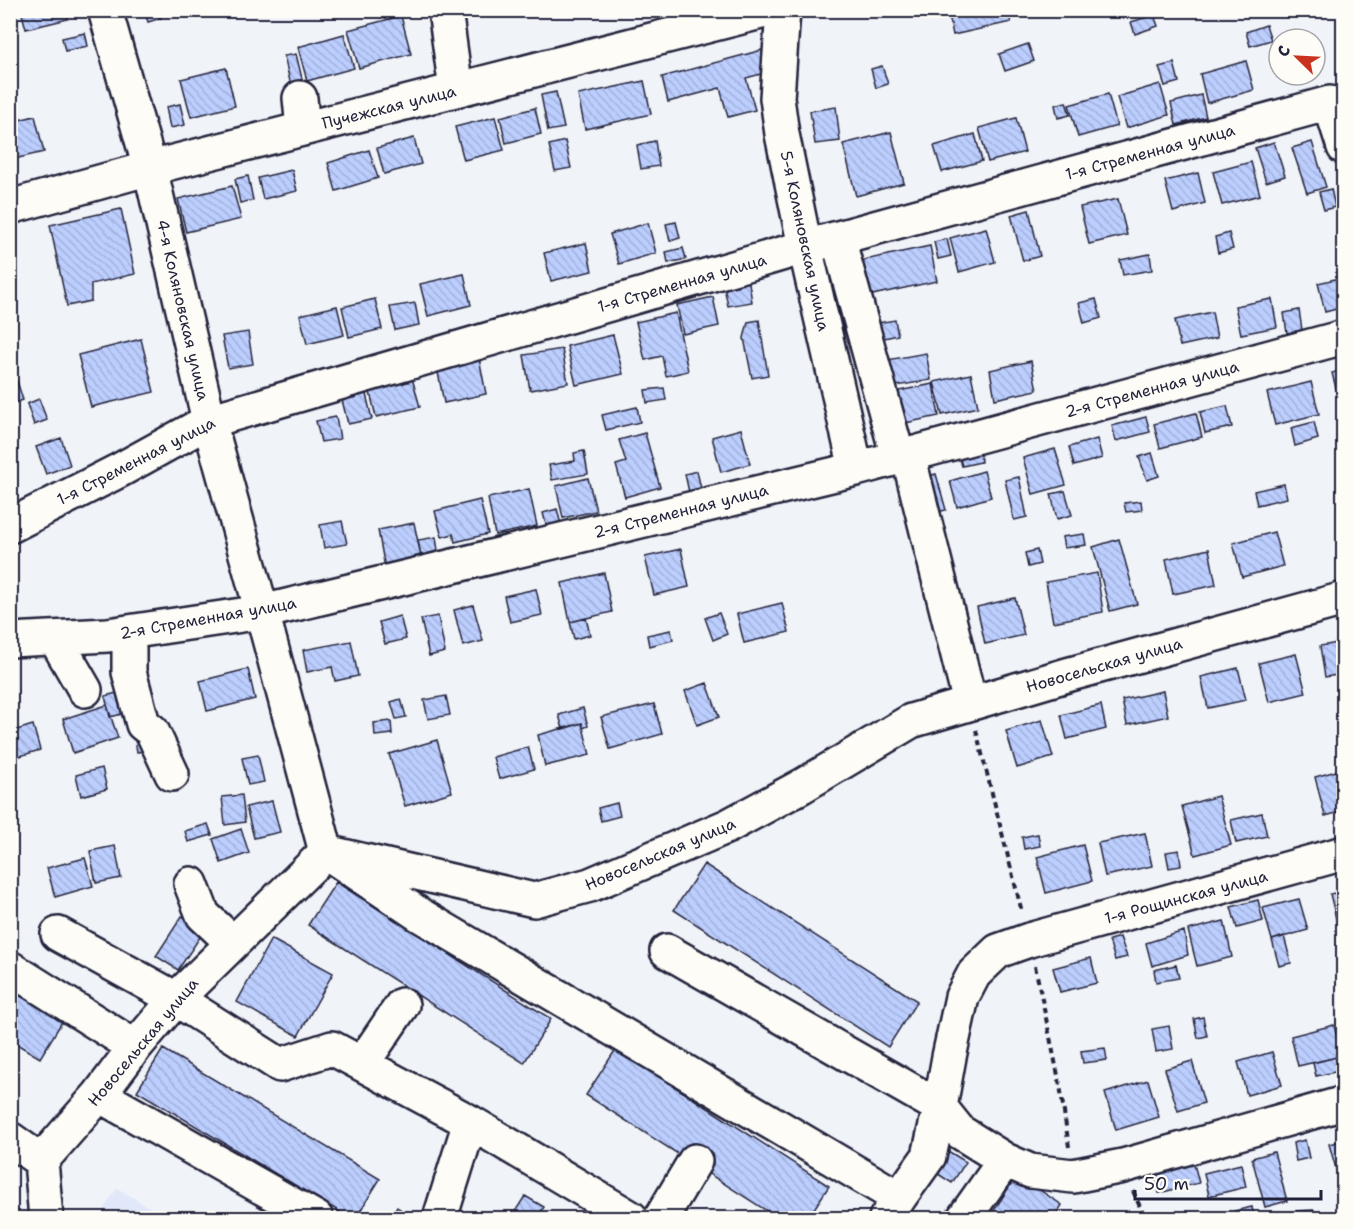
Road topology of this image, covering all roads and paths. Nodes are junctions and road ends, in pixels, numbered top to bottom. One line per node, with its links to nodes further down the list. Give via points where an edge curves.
1 (105, 10): 7 (street, 4-я Коляновская улица)
2 (445, 10): 5 (street)
3 (769, 10): 5 (street, Пучежская улица)
4 (783, 10): 10 (street, 5-я Коляновская улица, via 777,98)
5 (456, 90): 7 (street, Пучежская улица, via 301,114)
6 (1344, 147): 9 (street, 1-я Стременная улица, via 1330,103)
7 (150, 168): 8 (street, Пучежская улица); 14 (street, 4-я Коляновская улица)
8 (10, 207)
9 (838, 238): 10 (street, 1-я Стременная улица); 12 (street)
10 (805, 247): 13 (street, 5-я Коляновская улица); 14 (street, 1-я Стременная улица)
11 (1344, 337): 15 (street, 2-я Стременная улица)
12 (865, 338): 13 (street); 15 (street)
13 (829, 348): 16 (street, 5-я Коляновская улица)
14 (209, 421): 17 (street, 1-я Стременная улица); 19 (street, 4-я Коляновская улица)
15 (903, 456): 16 (street, 2-я Стременная улица); 26 (street)
16 (856, 469): 19 (street, 2-я Стременная улица)
17 (10, 526)
18 (1344, 599): 24 (street, Новосельская улица)
19 (262, 612): 20 (street, 2-я Стременная улица); 28 (street, 4-я Коляновская улица)
20 (129, 632): 21 (street, 2-я Стременная улица); 27 (street, via 129,672 142,724 152,731)
21 (55, 638): 22 (street, 2-я Стременная улица); 25 (street)
22 (10, 640)
23 (1058, 649): 24 (street)
24 (1048, 680): 26 (street, Новосельская улица)
25 (85, 690)
26 (970, 703): 28 (street, Новосельская улица, via 911,721 728,826 590,885 534,900); 32 (path)
27 (172, 774)
28 (326, 852): 33 (street, Новосельская улица); 49 (street, via 420,915)
29 (1344, 853): 32 (street, 1-я Рощинская улица)
30 (190, 884): 33 (street, via 203,915)
31 (58, 934): 36 (street)
32 (1029, 940): 42 (street, 1-я Рощинская улица, via 998,951 974,974 962,997); 48 (path, via 1060,1085)
33 (233, 943): 36 (street, Новосельская улица)
34 (667, 951): 42 (street)
35 (10, 968): 38 (street)
36 (176, 999): 38 (street, Новосельская улица); 39 (street, via 280,1065 332,1048)
37 (402, 1005): 39 (street)
38 (135, 1047): 40 (street, Новосельская улица)
39 (362, 1064): 43 (street)
40 (99, 1095): 46 (street, Новосельская улица); 51 (street)
41 (1344, 1103): 48 (street, via 1123,1166)
42 (940, 1107): 45 (street, via 960,1132); 49 (street, 1-я Рощинская улица, via 929,1156)
43 (470, 1122): 52 (street); 53 (street)
44 (10, 1139): 46 (street)
45 (1005, 1160): 48 (street, via 1030,1171); 55 (street)
46 (41, 1161): 50 (street)
47 (695, 1161): 54 (street)
48 (1073, 1176)
49 (892, 1208)
50 (46, 1218)
51 (316, 1218)
52 (440, 1218)
53 (629, 1218)
54 (661, 1218)
55 (964, 1218)

